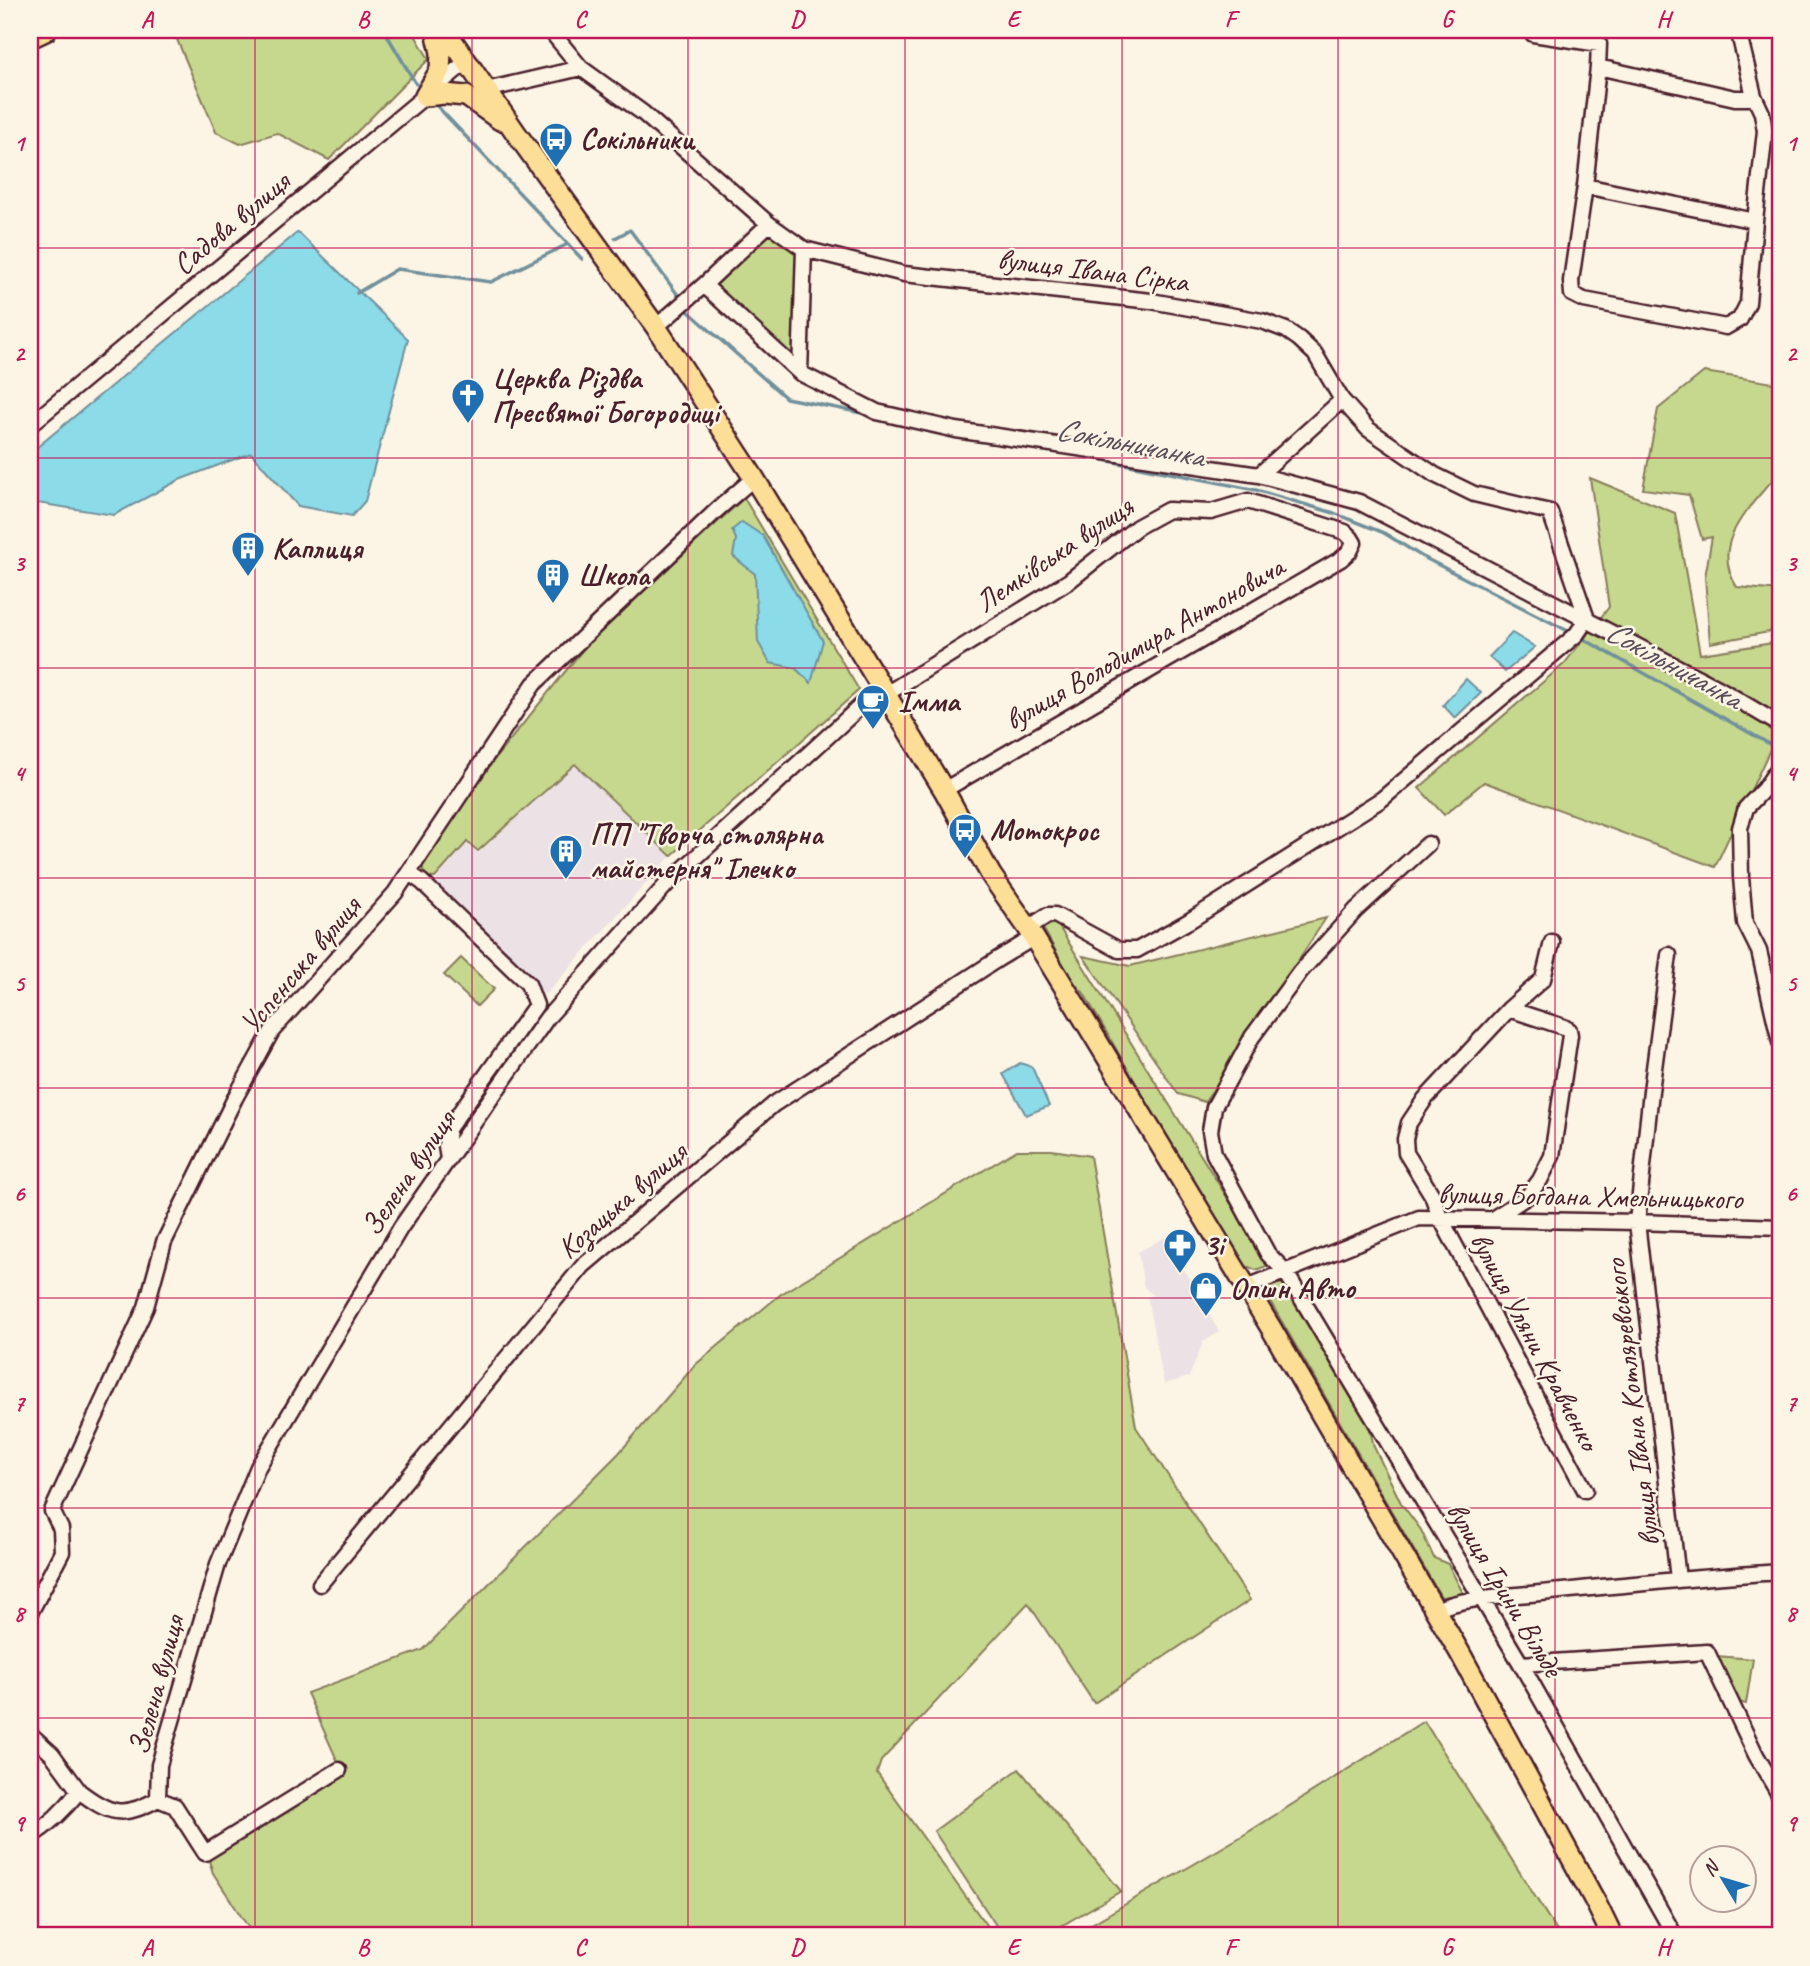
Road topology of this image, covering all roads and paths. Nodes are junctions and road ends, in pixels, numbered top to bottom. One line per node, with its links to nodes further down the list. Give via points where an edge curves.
1 (45, 30): 7 (highway)
2 (436, 30): 13 (main road, via 440,70)
3 (445, 30): 9 (main road)
4 (550, 30): 11 (street, вулиця Івана Сірка)
5 (1738, 30): 14 (street)
6 (1533, 34): 8 (street)
7 (30, 37)
8 (1600, 37): 10 (street)
9 (467, 61): 12 (main road); 13 (street, Садова вулиця)
10 (1598, 66): 14 (street, via 1735,98); 16 (street)
11 (581, 68): 12 (street); 18 (street, вулиця Івана Сірка, via 643,113)
12 (486, 90): 15 (main road)
13 (425, 96): 15 (main road, via 466,96); 24 (street, Садова вулиця)
14 (1754, 96): 17 (street, via 1765,131)
15 (516, 133): 21 (main road)
16 (1585, 186): 17 (street); 17 (street, via 1571,281 1572,293 1584,300 1726,327 1740,319 1748,303)
17 (1755, 221)
18 (769, 224): 19 (street, вулиця Івана Сірка); 20 (street)
19 (804, 249): 22 (street); 23 (street, вулиця Івана Сірка, via 904,274 1151,301 1262,321 1286,330 1315,354)
20 (704, 285): 21 (street); 22 (street)
21 (656, 327): 26 (main road)
22 (800, 373): 25 (street, via 877,412 956,430)
23 (1342, 400): 25 (street); 28 (street, вулиця Івана Сірка, via 1368,429 1435,475 1474,494 1550,512)
24 (30, 425)
25 (1259, 475): 28 (street, via 1359,502)
26 (754, 478): 29 (main road); 34 (street, Успенська вулиця, via 534,684)
27 (1345, 532): 29 (street, Лемківська вулиця, via 1248,500 1211,512 1168,510 1137,527 1069,581); 32 (street, вулиця Володимира Антоновича, via 1354,543 1341,559)
28 (1587, 619): 30 (street); 35 (street, Козацька вулиця, via 1576,635 1382,799 1189,921 1137,950 1119,950 1055,915 1034,923)
29 (883, 689): 32 (main road); 40 (street, Зелена вулиця, via 667,884)
30 (1780, 725)
31 (1780, 766): 41 (street, via 1746,808 1740,828 1745,923 1759,951)
32 (944, 790): 35 (main road, via 991,875)
33 (1428, 844): 47 (street, вулиця Ірини Вільде, via 1356,910 1300,972 1252,1037 1214,1107 1210,1131 1214,1154 1268,1254)
34 (409, 873): 38 (street, via 528,984); 55 (street, Успенська вулиця, via 272,1031 235,1098 164,1242 146,1307 52,1511 61,1530 62,1552)
35 (1030, 933): 48 (main road); 52 (street, Козацька вулиця, via 998,959 774,1104 583,1266)
36 (1552, 942): 39 (street, вулиця Уляни Кравченко, via 1543,979)
37 (1669, 955): 45 (street, вулиця Івана Котляревського)
38 (536, 1005): 40 (street); 42 (street, via 448,1129)
39 (1509, 1009): 43 (street, вулиця Уляни Кравченко, via 1425,1099 1409,1123 1406,1153); 44 (street, via 1564,1027 1570,1035 1552,1156 1528,1196)
40 (547, 1018): 42 (street, Зелена вулиця)
41 (1780, 1042)
42 (448, 1159): 61 (street, Зелена вулиця, via 401,1227 258,1467 218,1564 159,1765)
43 (1440, 1217): 44 (street, вулиця Богдана Хмельницького); 47 (street, вулиця Богдана Хмельницького, via 1419,1218); 49 (street, вулиця Уляни Кравченко)
44 (1494, 1218): 45 (street, вулиця Богдана Хмельницького)
45 (1637, 1222): 46 (street, вулиця Богдана Хмельницького); 51 (street, вулиця Івана Котляревського)
46 (1780, 1227)
47 (1285, 1271): 48 (street, вулиця Богдана Хмельницького); 53 (street, вулиця Ірини Вільде)
48 (1244, 1285): 54 (main road)
49 (1585, 1490)
50 (1780, 1572): 51 (street)
51 (1678, 1578): 53 (street)
52 (320, 1584)
53 (1482, 1599): 54 (street); 56 (street, вулиця Ірини Вільде)
54 (1436, 1610): 63 (main road)
55 (30, 1613)
56 (1521, 1664): 60 (street, via 1707,1652); 64 (street, вулиця Ірини Вільде)
57 (30, 1734): 59 (street, via 52,1754)
58 (339, 1770): 61 (street, via 205,1853 178,1810)
59 (79, 1791): 61 (street, via 105,1809 120,1812); 62 (street)
60 (1780, 1796)
61 (158, 1799)
62 (30, 1838)
63 (1612, 1936)
64 (1675, 1936)

